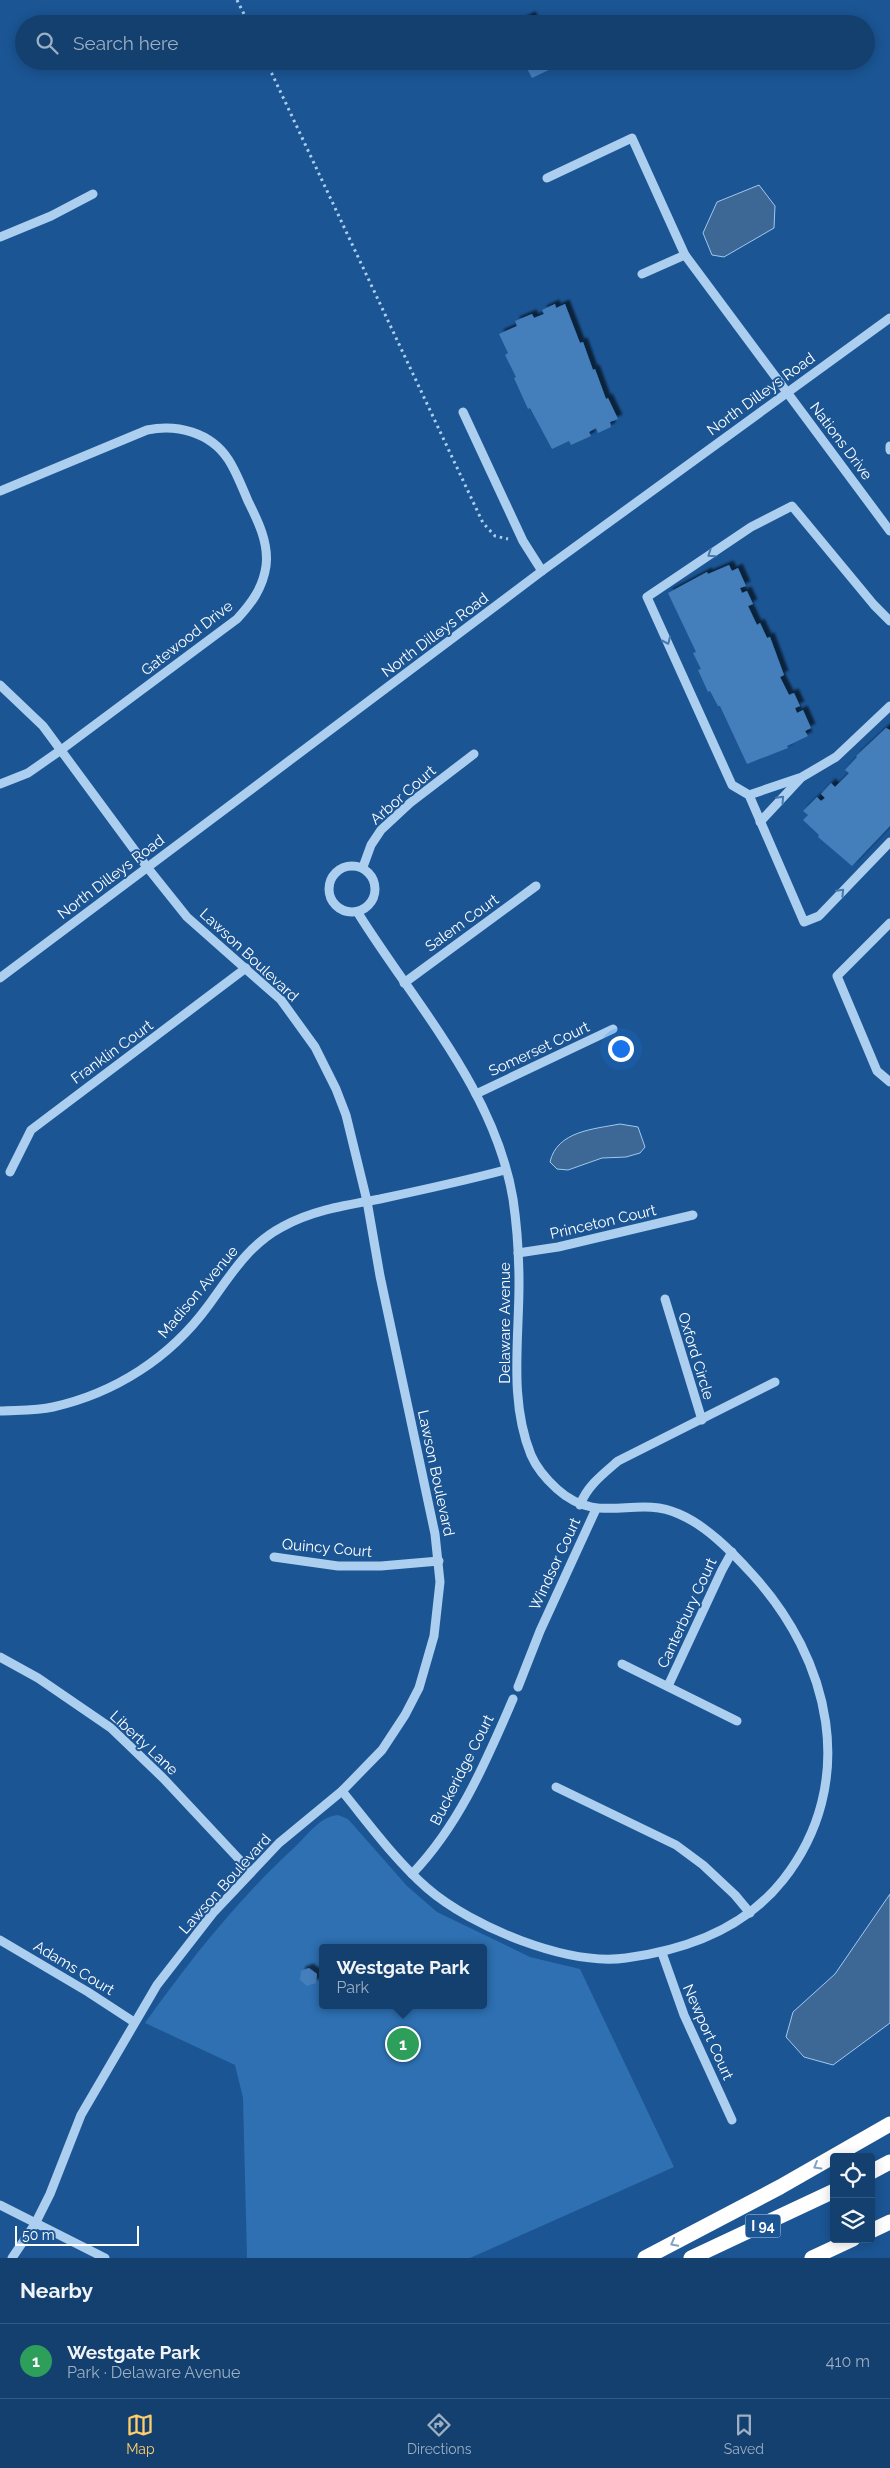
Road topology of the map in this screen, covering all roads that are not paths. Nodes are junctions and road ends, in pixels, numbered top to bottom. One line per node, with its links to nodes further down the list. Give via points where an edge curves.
1 (547, 178): 4 (street, Nations Drive, via 632,138)
2 (93, 194): 3 (street)
3 (0, 237)
4 (686, 255): 5 (street); 7 (street, Nations Drive)
5 (642, 274)
6 (890, 318): 7 (street, North Dilleys Road)
7 (787, 392): 10 (street, Nations Drive); 11 (street, North Dilleys Road)
8 (463, 412): 11 (street, via 523,541)
9 (0, 491): 15 (street, Gatewood Drive, via 147,430 183,429 218,446 229,460 260,526 266,549 266,567 259,590 237,619)
10 (890, 530)
11 (542, 571): 22 (street, North Dilleys Road)
12 (890, 621): 19 (street, one-way to 19, via 792,506 751,527 647,597 732,785)
13 (0, 685): 15 (street, Lawson Boulevard, via 43,726)
14 (890, 706): 17 (street, via 836,757)
15 (61, 750): 18 (street, Gatewood Drive, via 28,773); 22 (street, Lawson Boulevard)
16 (474, 754): 23 (street, Arbor Court, via 380,830)
17 (802, 777): 19 (street); 20 (street, one-way to 17)
18 (0, 784)
19 (749, 795): 20 (street)
20 (760, 822): 21 (street, one-way to 21, via 804,922 819,916)
21 (890, 842)
22 (147, 867): 27 (street, Lawson Boulevard, via 187,917); 28 (street, North Dilleys Road)
23 (363, 867): 25 (street, via 374,880 375,894 370,904); 25 (street, via 346,866 336,872 330,877 328,888 335,906 344,912)
24 (536, 886): 29 (street, Salem Court)
25 (358, 912): 29 (street, Delaware Avenue)
26 (890, 923): 31 (street, via 837,976 877,1071)
27 (246, 968): 34 (street, Franklin Court, via 31,1130); 35 (street, Lawson Boulevard, via 281,1000 315,1047 346,1115)
28 (0, 978)
29 (404, 983): 32 (street, Delaware Avenue, via 456,1058)
30 (613, 1029): 32 (street, Somerset Court)
31 (890, 1082)
32 (476, 1094): 33 (street, Delaware Avenue, via 491,1126)
33 (505, 1170): 35 (street, Madison Avenue); 37 (street, Delaware Avenue, via 512,1196)
34 (10, 1172)
35 (367, 1201): 40 (street, Madison Avenue, via 316,1212 282,1226 258,1243 243,1257 177,1342 147,1366 109,1389 51,1408); 46 (street, Lawson Boulevard)
36 (693, 1215): 37 (street, Princeton Court, via 558,1247)
37 (518, 1253): 42 (street, Delaware Avenue, via 520,1283 516,1371 522,1422 539,1470 569,1500)
38 (665, 1299): 41 (street, Oxford Circle)
39 (775, 1382): 41 (street, Oxford Circle)
40 (0, 1411)
41 (702, 1420): 42 (street, Oxford Circle, via 618,1461 584,1494)
42 (580, 1505): 43 (street, Delaware Avenue)
43 (596, 1509): 44 (street, Delaware Avenue, via 646,1507 678,1513); 50 (street, Windsor Court)
44 (732, 1552): 49 (street, Canterbury Court); 57 (street, Delaware Avenue, via 771,1598 806,1654 822,1693 829,1753 826,1786 803,1848 776,1889)
45 (274, 1557): 46 (street, Quincy Court, via 338,1566)
46 (439, 1561): 54 (street, Lawson Boulevard, via 437,1621 419,1688 382,1750)
47 (0, 1657): 55 (street, Liberty Lane, via 38,1678 111,1728)
48 (622, 1664): 49 (street, Canterbury Court)
49 (668, 1686): 52 (street, Canterbury Court)
50 (518, 1687)
51 (514, 1699): 56 (street, Buckeridge Court, via 459,1814 435,1850)
52 (737, 1721)
53 (556, 1787): 57 (street, via 676,1845 703,1864)
54 (342, 1791): 55 (street, Lawson Boulevard, via 279,1843); 56 (street, Delaware Avenue)
55 (251, 1872): 60 (street, Lawson Boulevard, via 157,1985)
56 (412, 1874): 59 (street, Delaware Avenue, via 456,1908 540,1948 587,1959 608,1960)
57 (750, 1913): 59 (street, Delaware Avenue, via 735,1924)
58 (0, 1940): 60 (street, Adams Court)
59 (662, 1953): 61 (street, Newport Court, via 684,2015)
60 (134, 2022): 68 (street, Lawson Boulevard, via 81,2115)
61 (732, 2120)
62 (890, 2124): 73 (highway, one-way to 73)
63 (890, 2162): 64 (highway)
64 (875, 2170)
65 (830, 2193): 74 (highway, I 94)
66 (0, 2205): 68 (street)
67 (890, 2222): 69 (highway)
68 (35, 2224): 71 (street, Lawson Boulevard); 72 (street)
69 (875, 2229)
70 (844, 2243): 75 (highway)
71 (12, 2258)
72 (105, 2258)
73 (645, 2258)
74 (691, 2258)
75 (812, 2258)

